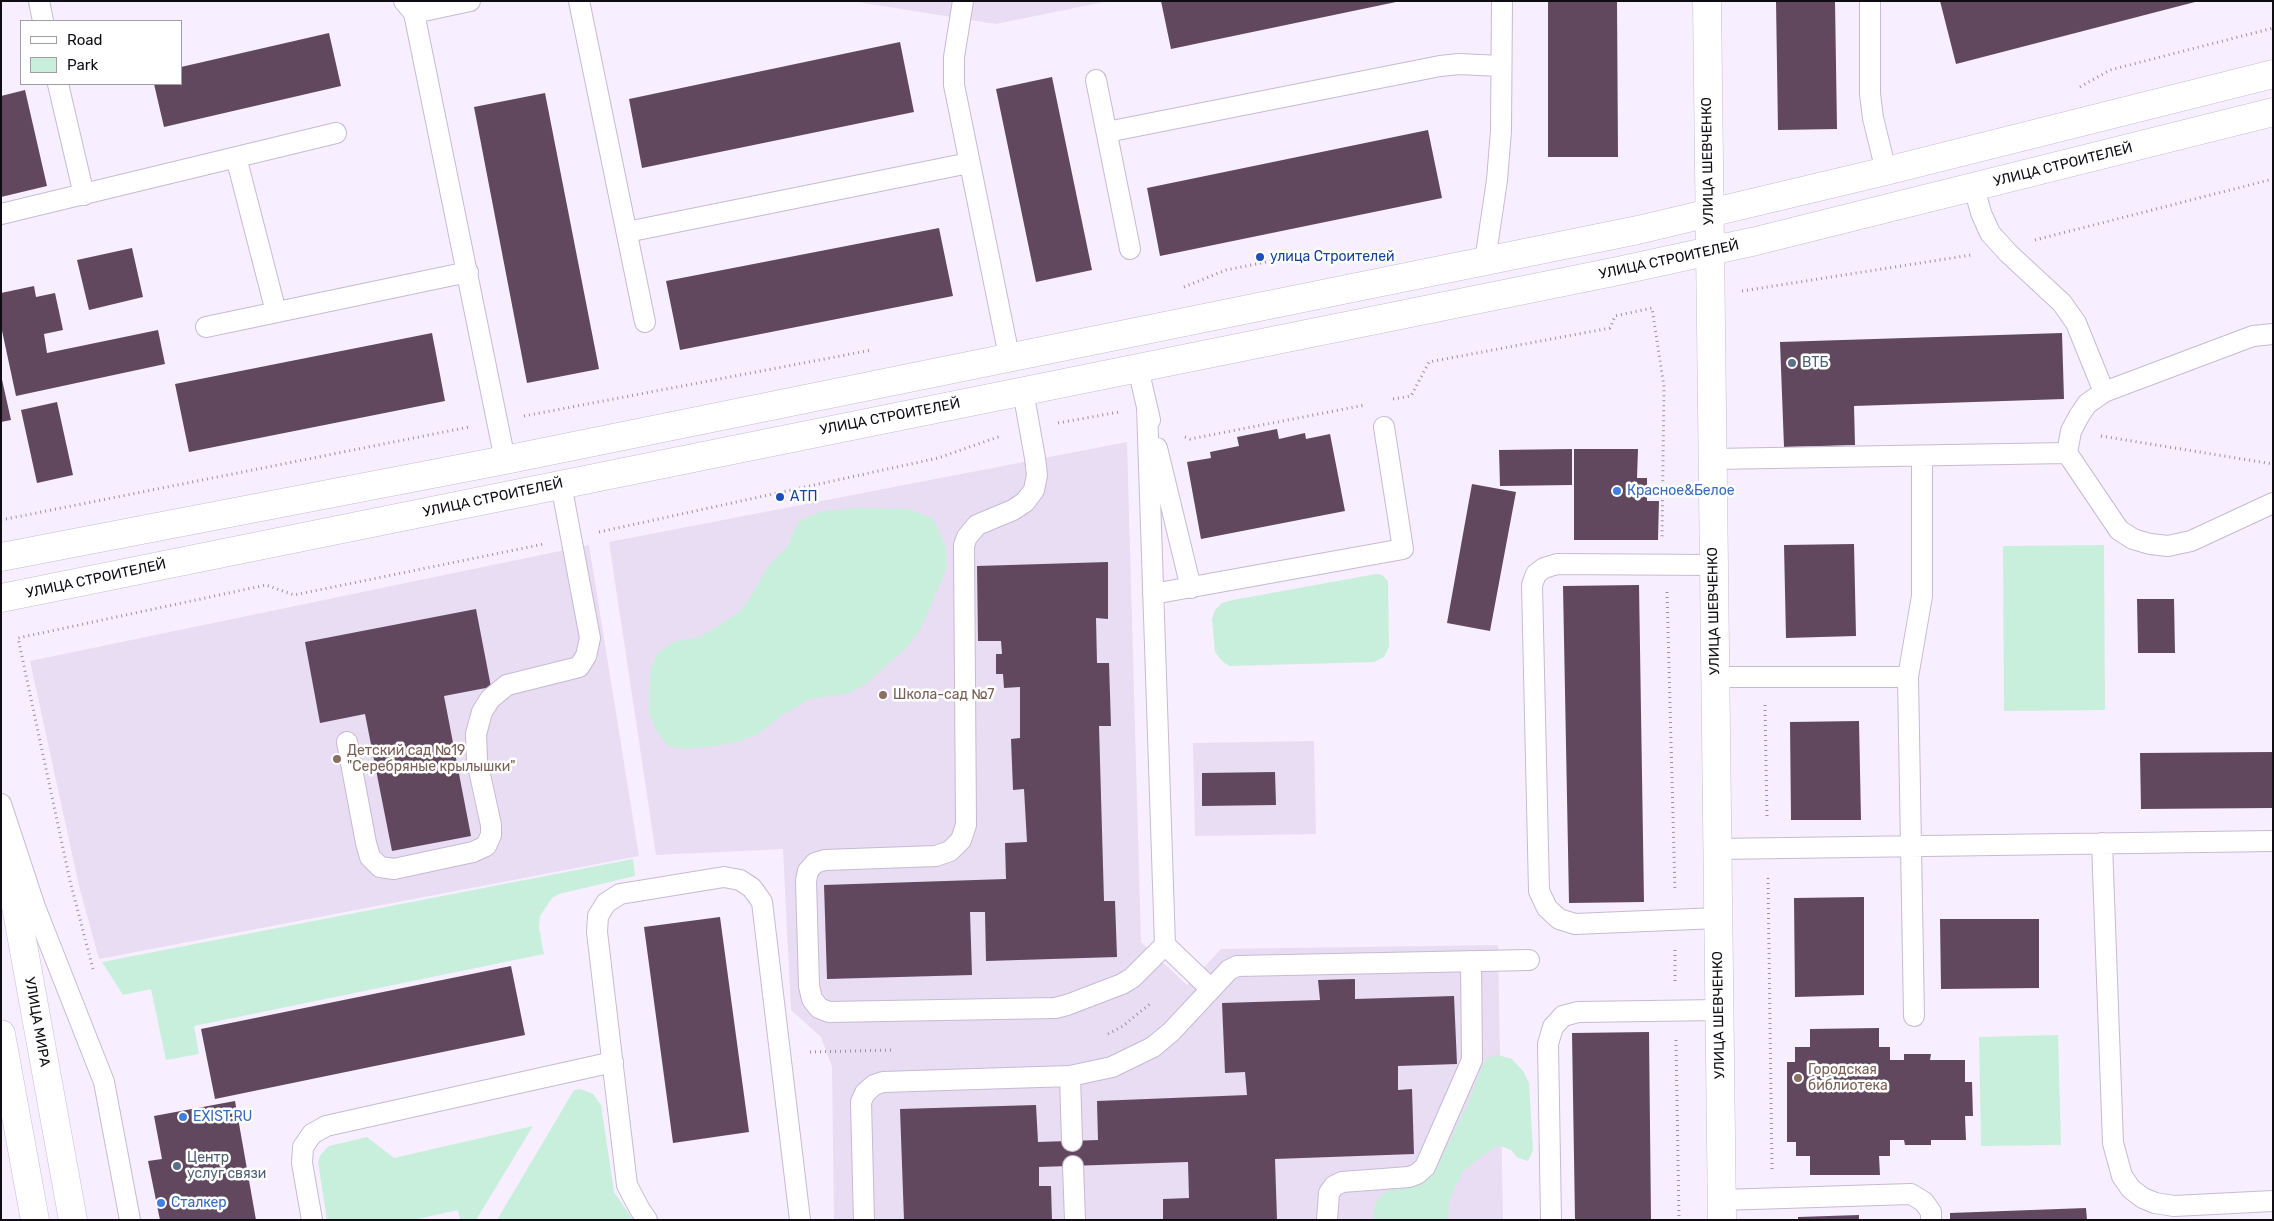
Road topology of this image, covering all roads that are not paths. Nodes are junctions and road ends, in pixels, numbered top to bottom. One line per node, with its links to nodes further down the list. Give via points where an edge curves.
1 (39, 1): 9 (lane)
2 (470, 1): 8 (lane)
3 (578, 1): 24 (lane)
4 (962, 1): 18 (lane, via 954,58 954,85)
5 (1502, 1): 10 (lane)
6 (1707, 1): 23 (main road, УЛИЦА ШЕВЧЕНКО)
7 (1870, 1): 19 (lane, via 1872,118)
8 (409, 7): 28 (lane)
9 (44, 20)
10 (1502, 66): 15 (lane, via 1440,66); 27 (lane, via 1497,180)
11 (2273, 74): 19 (main road)
12 (1096, 80): 15 (lane)
13 (58, 85): 21 (lane)
14 (2273, 112): 20 (main road, УЛИЦА СТРОИТЕЛЕЙ)
15 (1107, 132): 25 (lane)
16 (336, 133): 17 (lane)
17 (236, 156): 21 (lane); 29 (lane)
18 (969, 163): 24 (lane); 33 (lane)
19 (1886, 171): 23 (main road)
20 (1974, 188): 26 (main road, УЛИЦА СТРОИТЕЛЕЙ); 36 (lane, via 1990,233 2062,303 2076,323)
21 (84, 195): 22 (lane)
22 (1, 214)
23 (1709, 214): 26 (main road, УЛИЦА ШЕВЧЕНКО); 27 (main road)
24 (627, 232): 30 (lane)
25 (1130, 249)
26 (1709, 251): 34 (main road, УЛИЦА СТРОИТЕЛЕЙ); 42 (main road, УЛИЦА ШЕВЧЕНКО)
27 (1485, 261): 33 (main road)
28 (468, 272): 29 (lane); 41 (lane)
29 (276, 312): 31 (lane)
30 (645, 322)
31 (206, 326)
32 (2273, 334): 36 (lane, via 2252,336)
33 (1009, 356): 41 (main road)
34 (1138, 368): 35 (main road, УЛИЦА СТРОИТЕЛЕЙ); 37 (lane)
35 (1023, 391): 43 (main road, УЛИЦА СТРОИТЕЛЕЙ); 60 (lane, via 1037,475 1034,490 1013,510 977,525 964,546 966,825 961,840 950,851 936,856 825,860 808,871 809,986 812,999 819,1008 829,1012 1055,1008 1127,981)
36 (2104, 392): 39 (lane, via 2086,404 2071,431)
37 (1147, 408): 47 (lane); 48 (lane)
38 (1384, 427): 47 (lane, via 1403,550)
39 (2067, 453): 40 (lane); 44 (lane, via 2119,530 2150,544 2168,546 2191,541)
40 (1922, 457): 42 (lane); 51 (lane, via 1922,596)
41 (505, 460): 45 (main road)
42 (1712, 460): 46 (main road, УЛИЦА ШЕВЧЕНКО)
43 (561, 484): 49 (main road, УЛИЦА СТРОИТЕЛЕЙ); 52 (lane, via 590,638 586,656 578,666 507,685 490,699 482,712 476,734 477,761 491,825 486,846 473,852 394,869 380,867 370,857 366,843)
44 (2273, 503)
45 (1, 557)
46 (1713, 564): 50 (main road, УЛИЦА ШЕВЧЕНКО); 59 (lane, via 1557,564 1536,574 1532,585 1539,891 1547,908 1560,919 1574,924)
47 (1191, 588): 48 (lane)
48 (1153, 594): 60 (lane)
49 (1, 598)
50 (1715, 677): 51 (lane); 58 (main road, УЛИЦА ШЕВЧЕНКО)
51 (1908, 677): 57 (lane)
52 (347, 742)
53 (1, 804): 75 (lane, via 35,907 104,1082)
54 (1, 824): 74 (main road, УЛИЦА МИРА)
55 (2273, 841): 56 (lane)
56 (2102, 843): 57 (lane); 71 (lane, via 2113,1143 2122,1176 2131,1189 2155,1203 2174,1206)
57 (1910, 847): 58 (lane); 65 (lane)
58 (1716, 849): 59 (main road, УЛИЦА ШЕВЧЕНКО)
59 (1718, 918): 64 (main road, УЛИЦА ШЕВЧЕНКО)
60 (1164, 945): 63 (lane)
61 (1529, 960): 62 (lane)
62 (1470, 962): 63 (lane, via 1237,966); 81 (lane, via 1472,1060 1425,1167 1409,1178 1342,1182 1334,1186 1328,1193)
63 (1211, 989): 68 (lane, via 1153,1047 1112,1067)
64 (1719, 1010): 72 (main road, УЛИЦА ШЕВЧЕНКО); 82 (lane, via 1578,1012 1563,1016 1553,1027 1548,1044)
65 (1914, 1016)
66 (1, 1034): 73 (main road)
67 (613, 1062): 76 (lane, via 326,1126 312,1134 303,1148 302,1163); 77 (lane, via 627,1185); 78 (lane, via 597,932 598,916 606,903 620,894 724,877 740,880 752,888 762,902)
68 (1070, 1076): 69 (lane); 79 (lane, via 883,1082 874,1085 861,1102)
69 (1072, 1141)
70 (1073, 1166): 80 (lane)
71 (2273, 1201)
72 (1721, 1210): 83 (lane, via 1773,1198 1911,1194 1924,1202 1931,1212)
73 (35, 1220)
74 (73, 1220)
75 (130, 1220)
76 (312, 1220)
77 (647, 1220)
78 (800, 1220)
79 (864, 1220)
80 (1075, 1220)
81 (1327, 1220)
82 (1551, 1220)
83 (1931, 1220)

